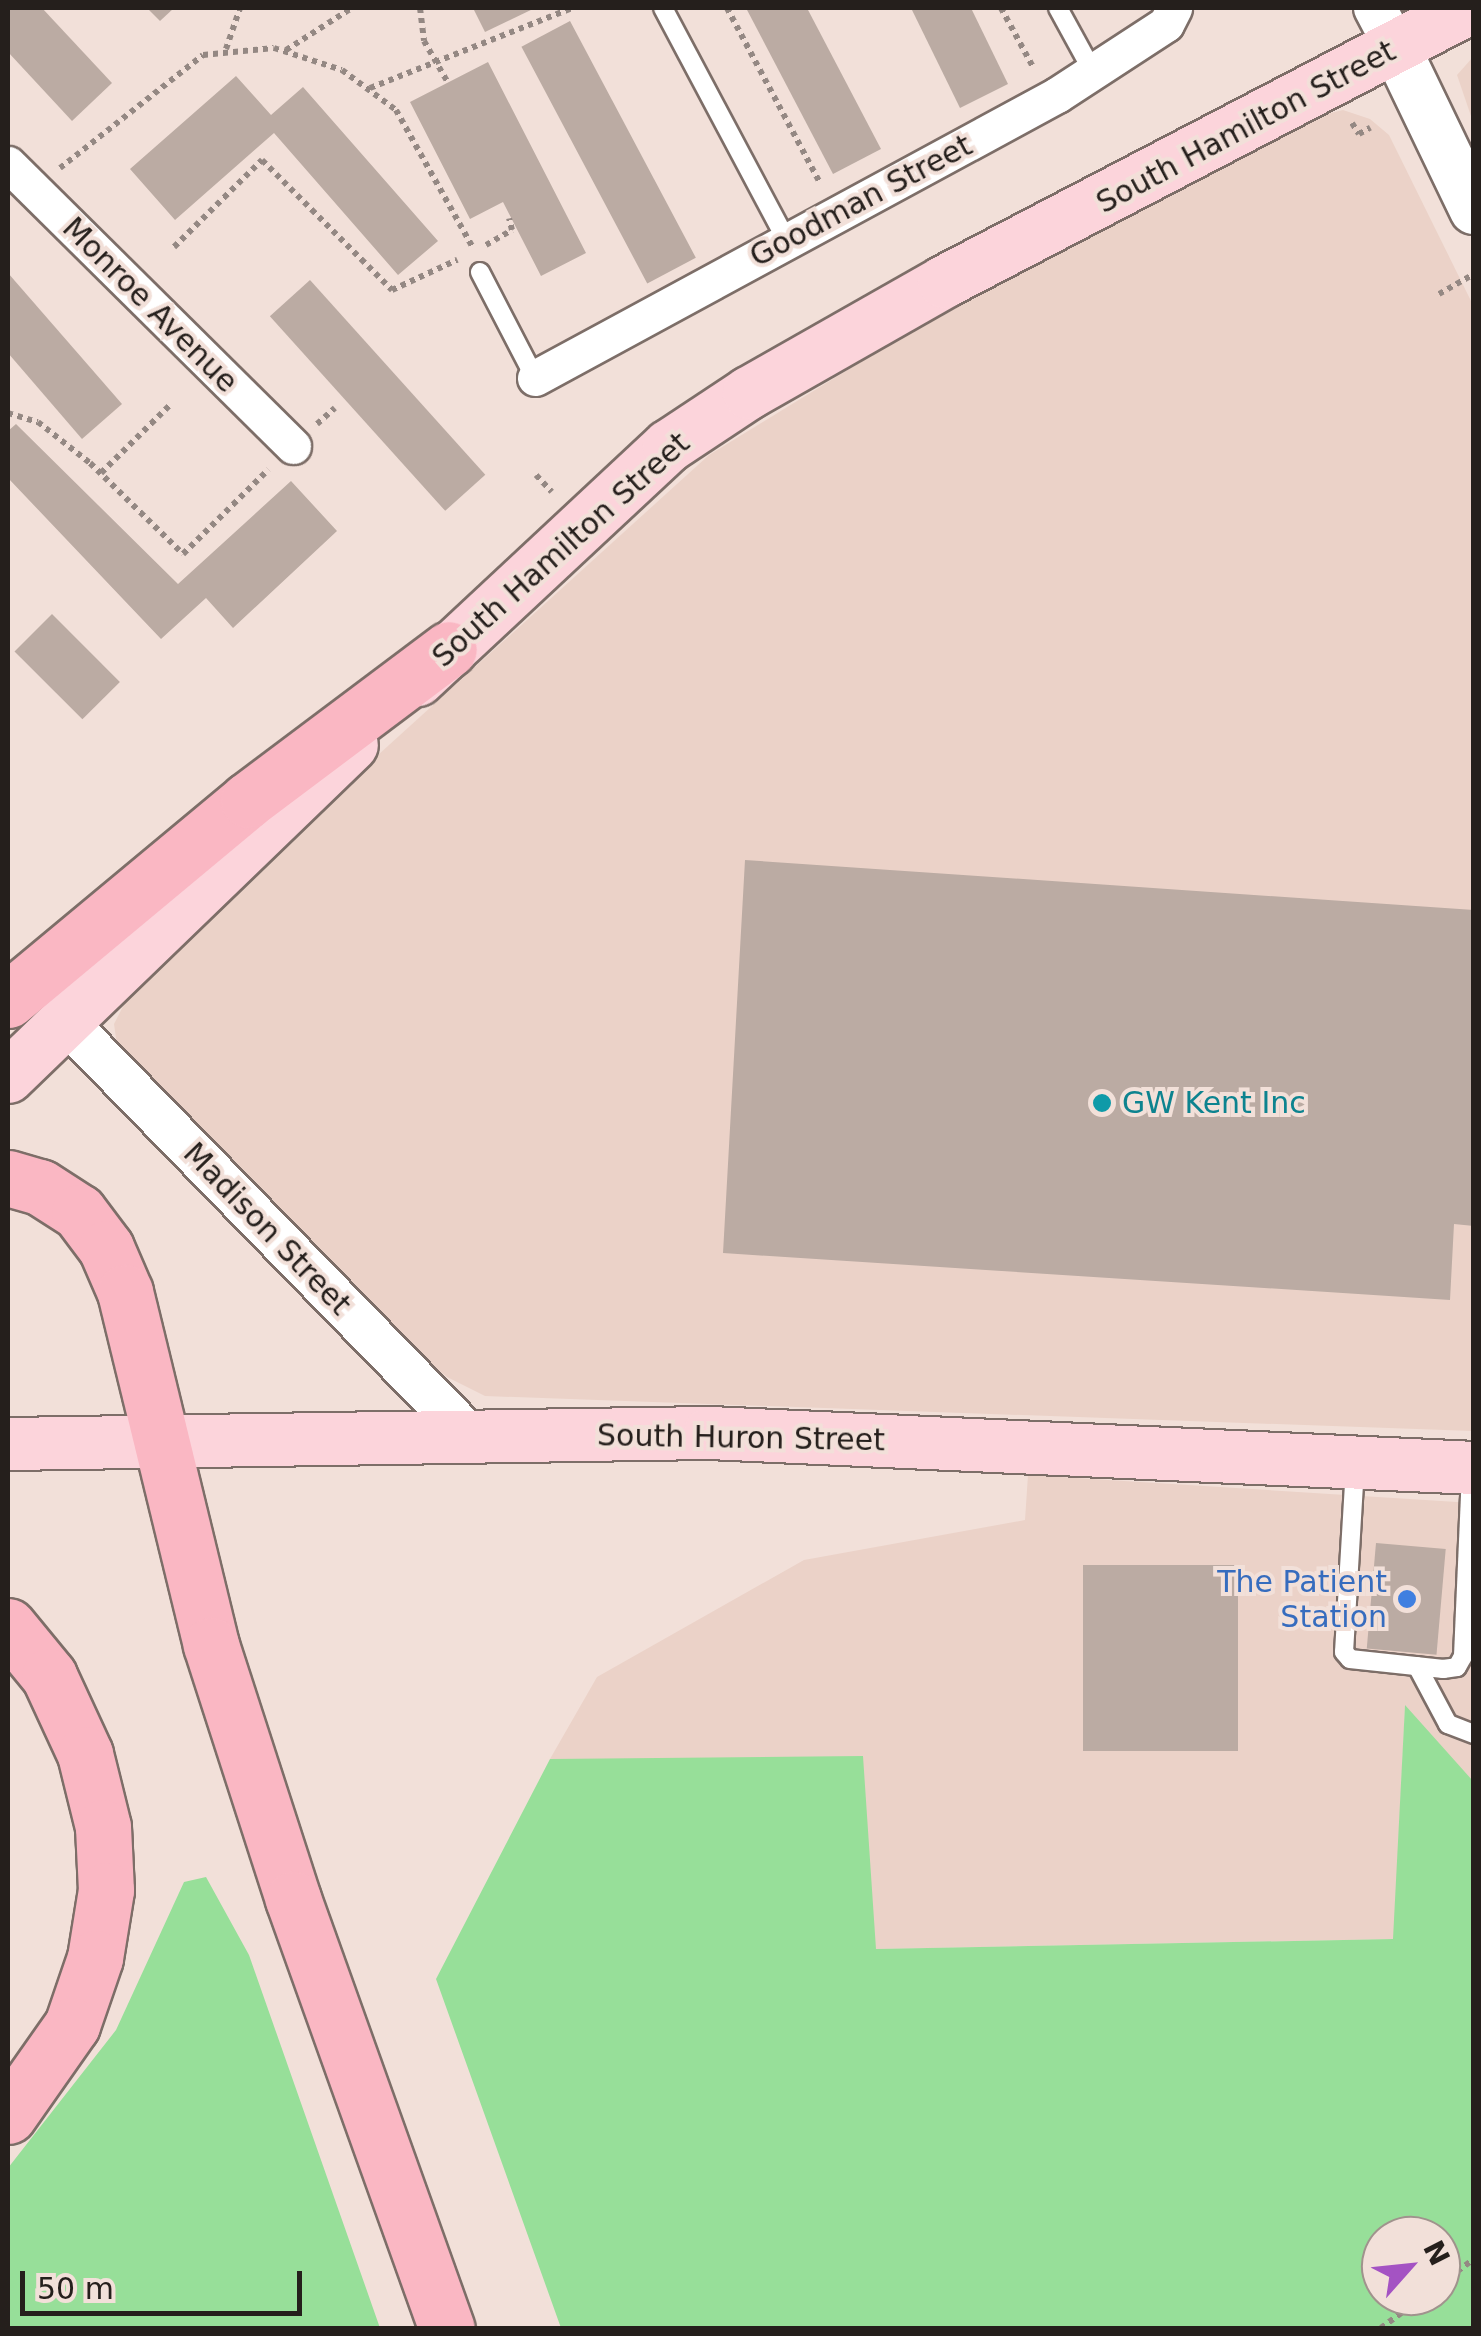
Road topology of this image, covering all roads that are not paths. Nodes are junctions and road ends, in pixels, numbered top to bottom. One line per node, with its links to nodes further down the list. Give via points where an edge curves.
1 (663, 8): 9 (lane)
2 (1058, 8): 6 (lane)
3 (1174, 8): 6 (street, Goodman Street, via 1166,24)
4 (1470, 8): 5 (main road, South Hamilton Street)
5 (1385, 27): 8 (main road); 13 (main road, South Hamilton Street, via 749,393 670,446)
6 (1093, 72): 9 (street, Goodman Street)
7 (8, 164): 12 (street, Monroe Avenue)
8 (1474, 210)
9 (788, 241): 11 (street, Goodman Street)
10 (480, 272): 11 (lane)
11 (535, 378)
12 (292, 446)
13 (449, 649): 14 (highway, via 248,800); 15 (main road, South Hamilton Street)
14 (8, 1000)
15 (68, 1024): 16 (main road, South Hamilton Street); 18 (street, Madison Street)
16 (8, 1078)
17 (8, 1178): 19 (highway, via 40,1187 79,1212 106,1248 125,1292)
18 (466, 1433): 19 (main road, South Huron Street); 21 (main road, South Huron Street, via 710,1432)
19 (160, 1440): 20 (main road, South Huron Street); 27 (highway, via 211,1646 269,1826)
20 (8, 1444)
21 (1355, 1465): 22 (main road, South Huron Street); 24 (lane, via 1344,1652)
22 (1472, 1468): 24 (lane, via 1464,1656 1458,1666)
23 (8, 1626): 26 (highway, via 49,1676 86,1754 103,1827 106,1890 95,1958 72,2026)
24 (1417, 1666): 25 (lane, via 1448,1724)
25 (1474, 1734)
26 (8, 2116)
27 (447, 2328)

